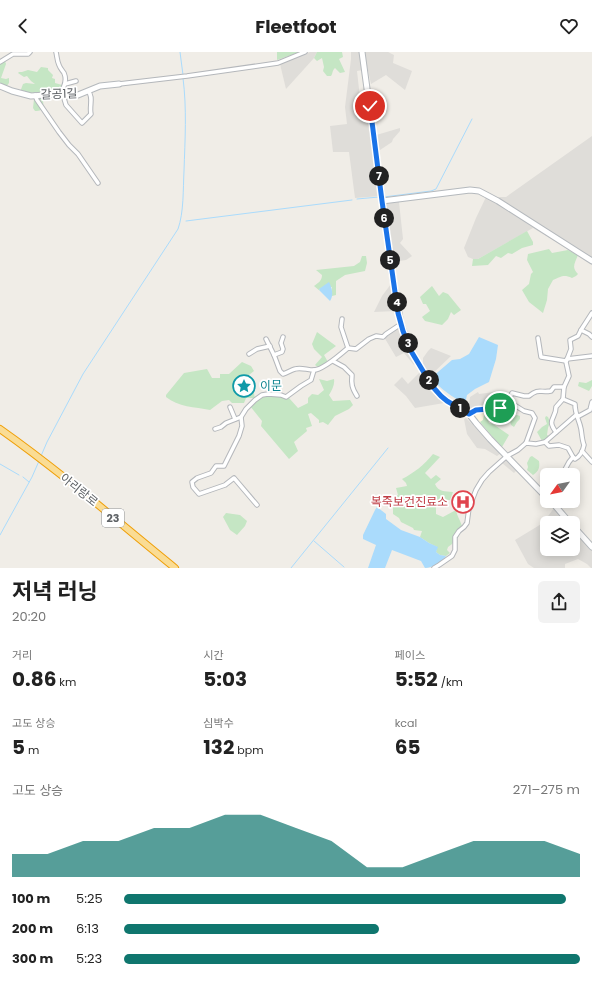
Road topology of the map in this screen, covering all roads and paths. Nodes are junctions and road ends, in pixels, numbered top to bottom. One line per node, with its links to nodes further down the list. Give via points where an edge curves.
1 (30, 52): 5 (street, via 12,54)
2 (56, 52): 7 (street)
3 (305, 52): 8 (street, via 278,63)
4 (362, 52): 14 (street)
5 (0, 62)
6 (76, 81): 7 (street)
7 (65, 84): 11 (street)
8 (119, 84): 10 (street, 갈공1길, via 100,86)
9 (0, 86): 12 (street, 갈공1길)
10 (88, 91): 11 (street, 갈공1길, via 78,95); 11 (street, via 91,96 91,114 82,123 66,105)
11 (61, 94): 12 (street, 갈공1길)
12 (35, 95): 13 (street, via 59,132)
13 (98, 183)
14 (382, 201): 15 (street, via 479,191); 18 (street)
15 (592, 261)
16 (592, 313): 19 (street)
17 (342, 319): 25 (street, via 341,327)
18 (401, 324): 25 (street, via 383,336 369,339 356,349); 39 (street, via 411,351 432,386 447,401)
19 (581, 330): 21 (street); 29 (street, via 578,336 570,340 571,349)
20 (283, 336): 27 (street, via 282,352)
21 (592, 337)
22 (538, 338): 29 (street, via 541,357)
23 (266, 339): 24 (street)
24 (270, 346): 26 (street); 27 (street)
25 (348, 348): 30 (street)
26 (249, 354)
27 (274, 355): 31 (street, via 283,374 296,369)
28 (592, 356): 29 (street)
29 (566, 360): 32 (street, via 569,376)
30 (334, 361): 31 (street); 33 (street, via 352,375 352,388)
31 (314, 370): 41 (street, via 311,380 290,395 262,395)
32 (564, 387): 34 (street); 35 (street, via 554,386 551,391 534,392 529,396 512,393)
33 (357, 396)
34 (563, 399): 40 (street, via 576,404); 45 (street, via 556,407 552,421)
35 (508, 401): 39 (street, via 500,408 476,410); 48 (street, via 532,413 535,418)
36 (592, 402): 38 (street)
37 (230, 407): 42 (street)
38 (591, 409): 40 (street, via 579,416)
39 (469, 414): 51 (street)
40 (576, 415): 45 (street); 50 (street, via 584,445)
41 (241, 417): 42 (street); 57 (street, via 239,436 224,466 216,466 211,473 192,482 199,494 225,485 234,478)
42 (235, 420): 44 (street)
43 (0, 429): 49 (highway, 아리랑로 / 23)
44 (215, 429)
45 (556, 432): 47 (street)
46 (0, 434): 49 (highway, 아리랑로 / 23)
47 (545, 442): 48 (street); 52 (street, via 549,446 559,445 568,448)
48 (526, 443): 51 (street)
49 (28, 451): 55 (highway, 아리랑로 / 23)
50 (582, 451): 52 (street, via 578,458); 53 (street)
51 (507, 456): 56 (street); 64 (street, via 489,472 476,490 467,522 455,538 452,556)
52 (573, 457): 54 (street)
53 (592, 462)
54 (566, 468)
55 (51, 470): 62 (highway, 아리랑로 / 23); 63 (highway, 아리랑로 / 23)
56 (540, 491)
57 (257, 505)
58 (557, 508): 59 (street)
59 (564, 516)
60 (580, 534): 61 (street)
61 (592, 547)
62 (169, 568)
63 (175, 568)
64 (434, 568)

